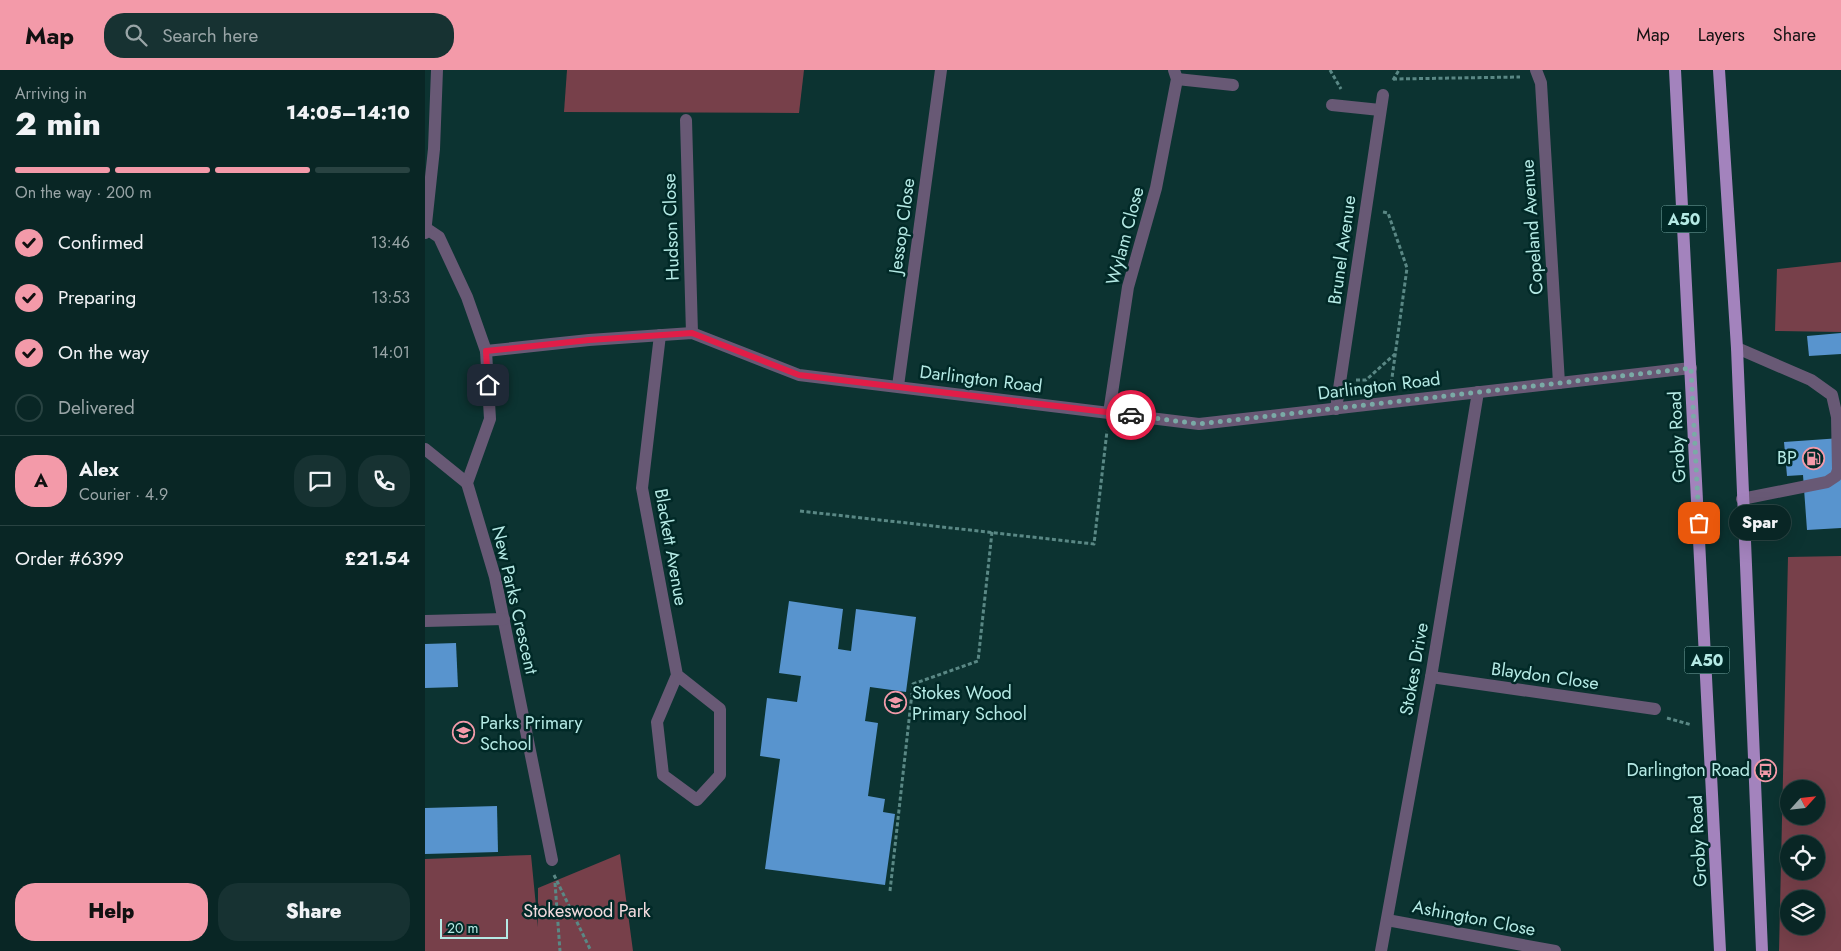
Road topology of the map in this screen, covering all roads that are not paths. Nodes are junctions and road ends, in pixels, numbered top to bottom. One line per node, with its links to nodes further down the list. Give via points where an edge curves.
1 (437, 70): 12 (street)
2 (941, 70): 19 (street, Jessop Close)
3 (1675, 70): 17 (main road, Groby Road / A50)
4 (1719, 70): 15 (main road, A50)
5 (1537, 73): 18 (street, Copeland Avenue, via 1541,83)
6 (1175, 75): 7 (street); 22 (street, Wylam Close, via 1156,188 1129,286)
7 (1233, 85)
8 (1383, 95): 10 (street, Brunel Avenue)
9 (1333, 104): 10 (street)
10 (1380, 110): 21 (street, Brunel Avenue)
11 (686, 120): 13 (street, Hudson Close)
12 (426, 231): 16 (street, via 439,237 467,297)
13 (692, 333): 14 (street, Darlington Road); 19 (street, Darlington Road, via 799,375)
14 (660, 335): 16 (street, Darlington Road); 28 (street, Blackett Avenue, via 642,488)
15 (1737, 348): 25 (main road, A50); 25 (street, via 1811,380 1831,395 1837,417 1839,470 1827,482)
16 (486, 351): 24 (street, via 490,419)
17 (1691, 368): 18 (street, Darlington Road); 35 (main road, Groby Road / A50)
18 (1559, 383): 20 (street, Darlington Road)
19 (898, 386): 22 (street, Darlington Road)
20 (1478, 392): 21 (street, Darlington Road); 29 (street, Stokes Drive)
21 (1336, 409): 22 (street, Darlington Road, via 1199,424)
22 (1109, 412)
23 (425, 449): 24 (street)
24 (467, 483): 26 (street, New Parks Crescent, via 495,577)
25 (1742, 499): 36 (main road, A50)
26 (503, 619): 27 (street); 31 (street, New Parks Crescent)
27 (425, 621)
28 (677, 676): 28 (street, via 720,709 720,775 697,800 663,776 657,722)
29 (1431, 677): 30 (street, Blaydon Close); 32 (street, Stokes Drive)
30 (1655, 708)
31 (553, 860)
32 (1387, 920): 33 (street, Stokes Drive); 34 (street, Ashington Close)
33 (1381, 951)
34 (1555, 951)
35 (1720, 951)
36 (1762, 951)

